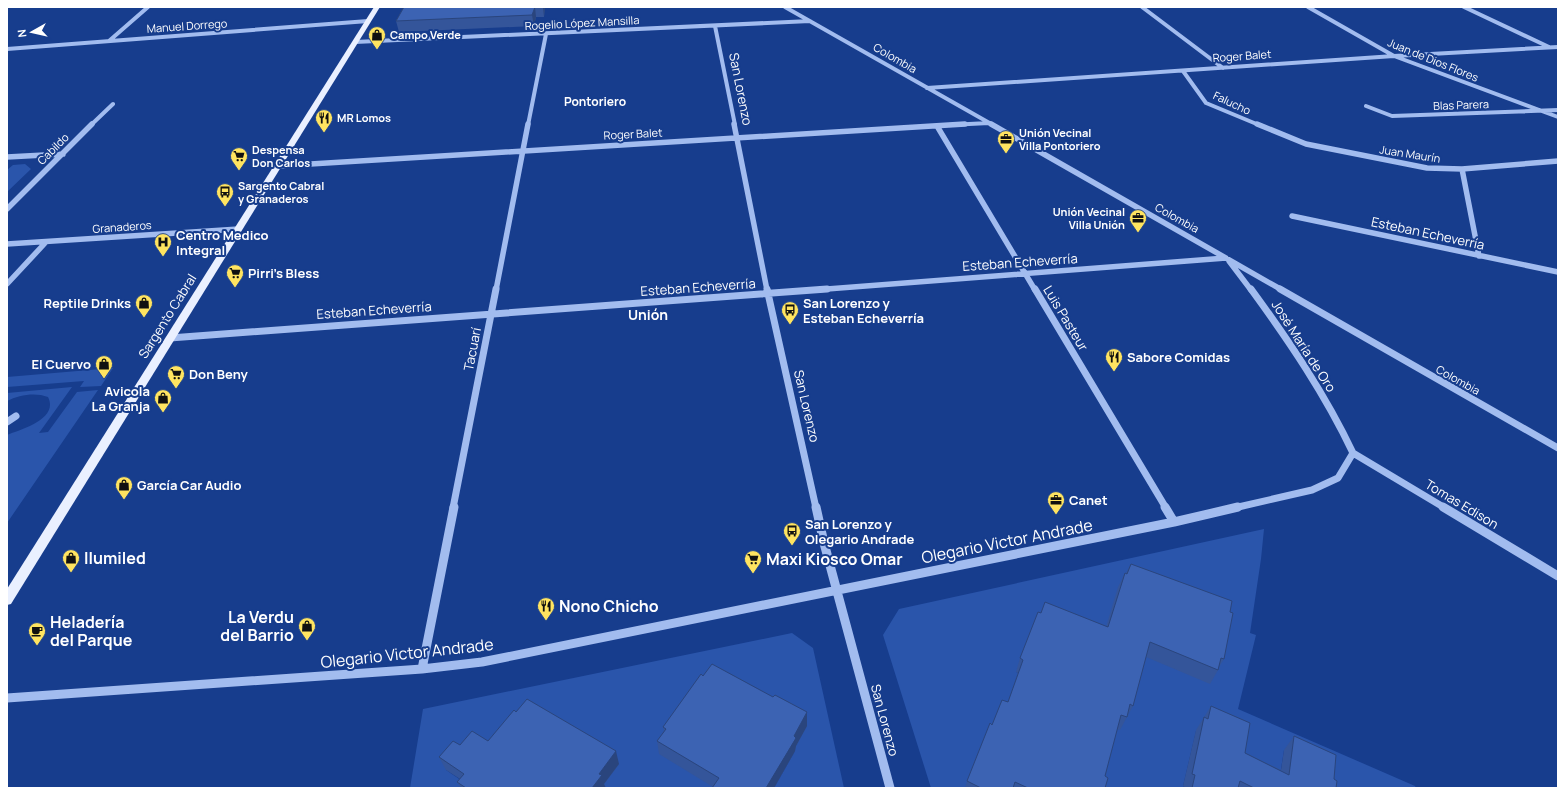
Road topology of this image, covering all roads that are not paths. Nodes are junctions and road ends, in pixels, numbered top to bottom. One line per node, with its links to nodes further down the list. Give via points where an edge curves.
1 (148, 7): 11 (street)
2 (377, 7): 7 (main road, Sargento Cabral)
3 (785, 7): 8 (street, Colombia)
4 (1142, 7): 17 (street)
5 (1308, 7): 16 (street, Juan de Dios Flores)
6 (1464, 7): 14 (street)
7 (368, 21): 11 (street, Manuel Dorrego); 12 (main road, Sargento Cabral)
8 (811, 21): 9 (street, Rogelio López Mansilla); 19 (street, Colombia)
9 (715, 26): 10 (street, Rogelio López Mansilla); 28 (street, San Lorenzo)
10 (546, 34): 12 (street, Rogelio López Mansilla); 29 (street, Tacuarí)
11 (108, 41): 15 (street, Manuel Dorrego)
12 (355, 42): 33 (main road, Sargento Cabral)
13 (1558, 47): 14 (street, Roger Balet)
14 (1551, 48): 16 (street, Roger Balet)
15 (7, 49)
16 (1394, 56): 17 (street, Roger Balet); 23 (street, Juan de Dios Flores)
17 (1223, 68): 18 (street, Roger Balet)
18 (1183, 71): 19 (street, Roger Balet); 27 (street, Falucho, via 1206,103)
19 (927, 88): 25 (street, Colombia)
20 (113, 104): 30 (street, Cabildo)
21 (1366, 106): 23 (street, Blas Parera, via 1392,116)
22 (1558, 110): 23 (street, Blas Parera)
23 (1542, 111): 24 (street, Juan de Dios Flores)
24 (1558, 117)
25 (989, 123): 26 (street, Roger Balet); 41 (street, Colombia)
26 (937, 126): 28 (street, Roger Balet); 43 (street, Luis Pasteur)
27 (1286, 137): 34 (street, Juan Maurín, via 1318,148 1436,169)
28 (737, 138): 29 (street, Roger Balet); 45 (street, San Lorenzo)
29 (523, 151): 33 (street, Roger Balet); 46 (street, Tacuarí)
30 (63, 154): 31 (street); 35 (street, Cabildo)
31 (7, 157)
32 (1558, 161): 34 (street, Juan Maurín)
33 (278, 166): 37 (main road, Sargento Cabral)
34 (1462, 169): 40 (street)
35 (7, 209)
36 (1292, 216): 40 (street, Esteban Echeverría)
37 (239, 229): 38 (street, Granaderos); 47 (main road, Sargento Cabral)
38 (46, 242): 39 (street, Granaderos); 44 (street)
39 (7, 244)
40 (1479, 256): 42 (street, Esteban Echeverría)
41 (1226, 258): 43 (street, Esteban Echeverría); 50 (street, Colombia); 51 (street, José María de Oro, via 1272,318 1310,376)
42 (1558, 272)
43 (1025, 273): 45 (street, Esteban Echeverría); 52 (street, Luis Pasteur)
44 (7, 284)
45 (768, 294): 46 (street, Esteban Echeverría); 54 (street, San Lorenzo)
46 (491, 313): 47 (street, Esteban Echeverría); 56 (street, Tacuarí)
47 (170, 338): 55 (main road, Sargento Cabral)
48 (16, 416): 49 (street)
49 (7, 422)
50 (1558, 448)
51 (1353, 453): 52 (street, Olegario Victor Andrade, via 1338,478 1312,490); 53 (street, Tomas Edison)
52 (1174, 522): 54 (street, Olegario Victor Andrade)
53 (1558, 576)
54 (837, 591): 56 (street, Olegario Victor Andrade, via 528,654); 58 (street, San Lorenzo)
55 (8, 597)
56 (422, 669): 57 (street, Olegario Victor Andrade)
57 (7, 698)
58 (890, 788)

